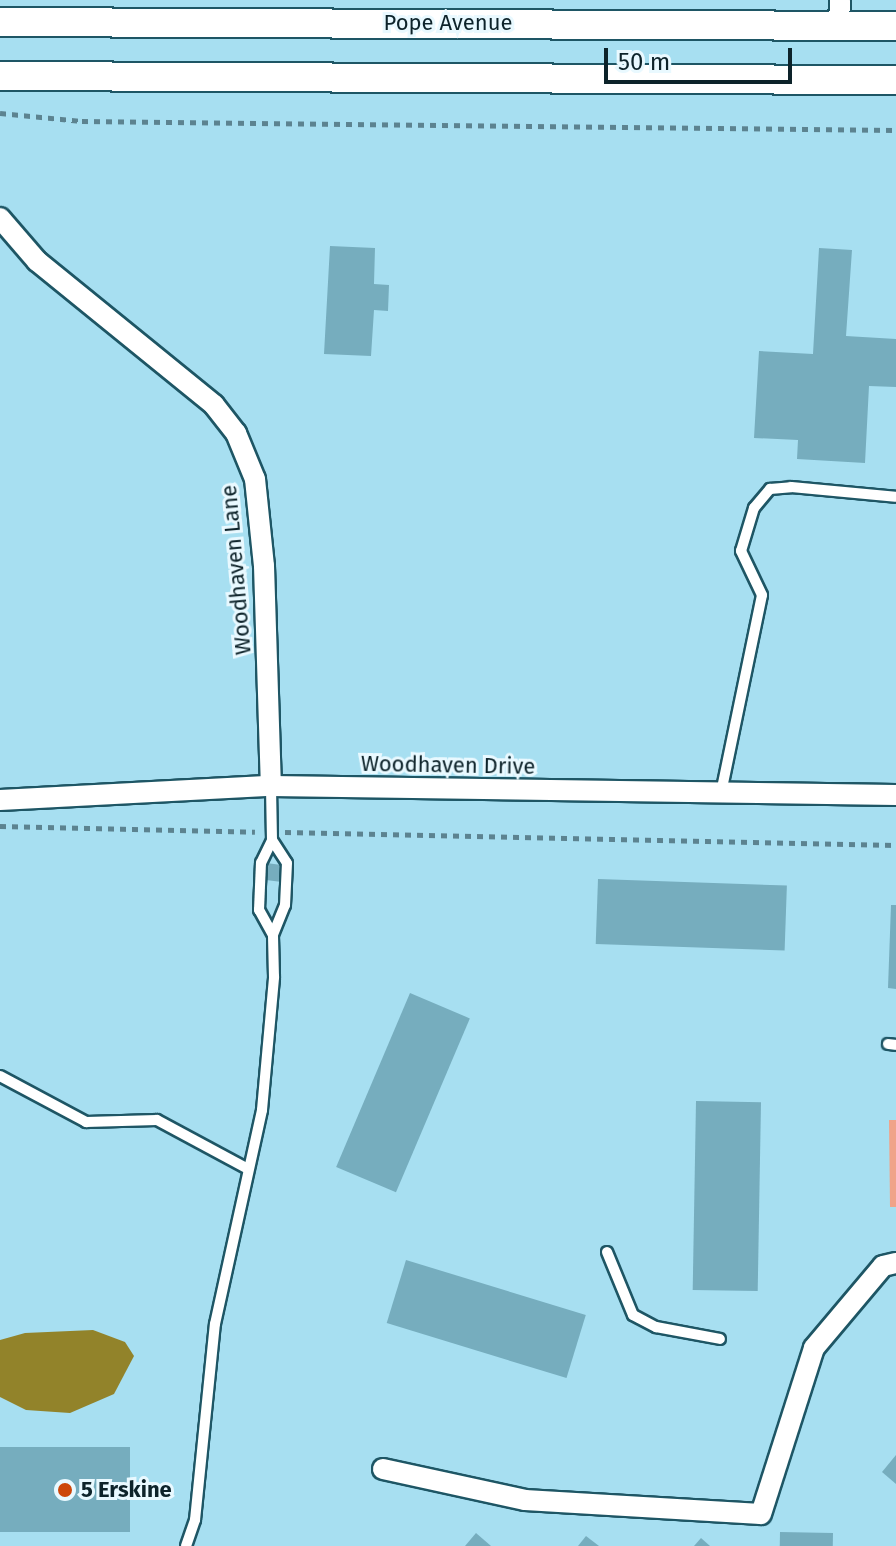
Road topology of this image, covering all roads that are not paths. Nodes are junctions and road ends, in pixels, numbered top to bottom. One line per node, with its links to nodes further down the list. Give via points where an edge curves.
1 (840, 13): 2 (main road, Pope Avenue); 3 (main road, Pope Avenue)
2 (0, 22)
3 (896, 26)
4 (0, 76): 5 (main road)
5 (896, 80)
6 (0, 218): 8 (street, Woodhaven Lane, via 37,261 214,405 236,433 255,479 264,566)
7 (896, 497): 9 (lane, via 791,487 770,489 754,508 741,551 762,595)
8 (271, 786): 9 (street, Woodhaven Drive); 11 (street, Woodhaven Drive); 12 (lane)
9 (721, 793): 10 (street, Woodhaven Drive)
10 (896, 795)
11 (0, 800)
12 (272, 836): 13 (lane, via 261,863 259,910); 13 (lane, via 287,863 285,905)
13 (273, 935): 15 (lane, via 262,1110)
14 (0, 1076): 15 (lane, via 86,1122 157,1120)
15 (248, 1169): 20 (lane, via 215,1324 195,1520)
16 (607, 1252): 18 (lane, via 633,1315 656,1327)
17 (896, 1263): 19 (street, via 883,1266 814,1348 761,1514 525,1500)
18 (720, 1339)
19 (383, 1469)
20 (186, 1546)

